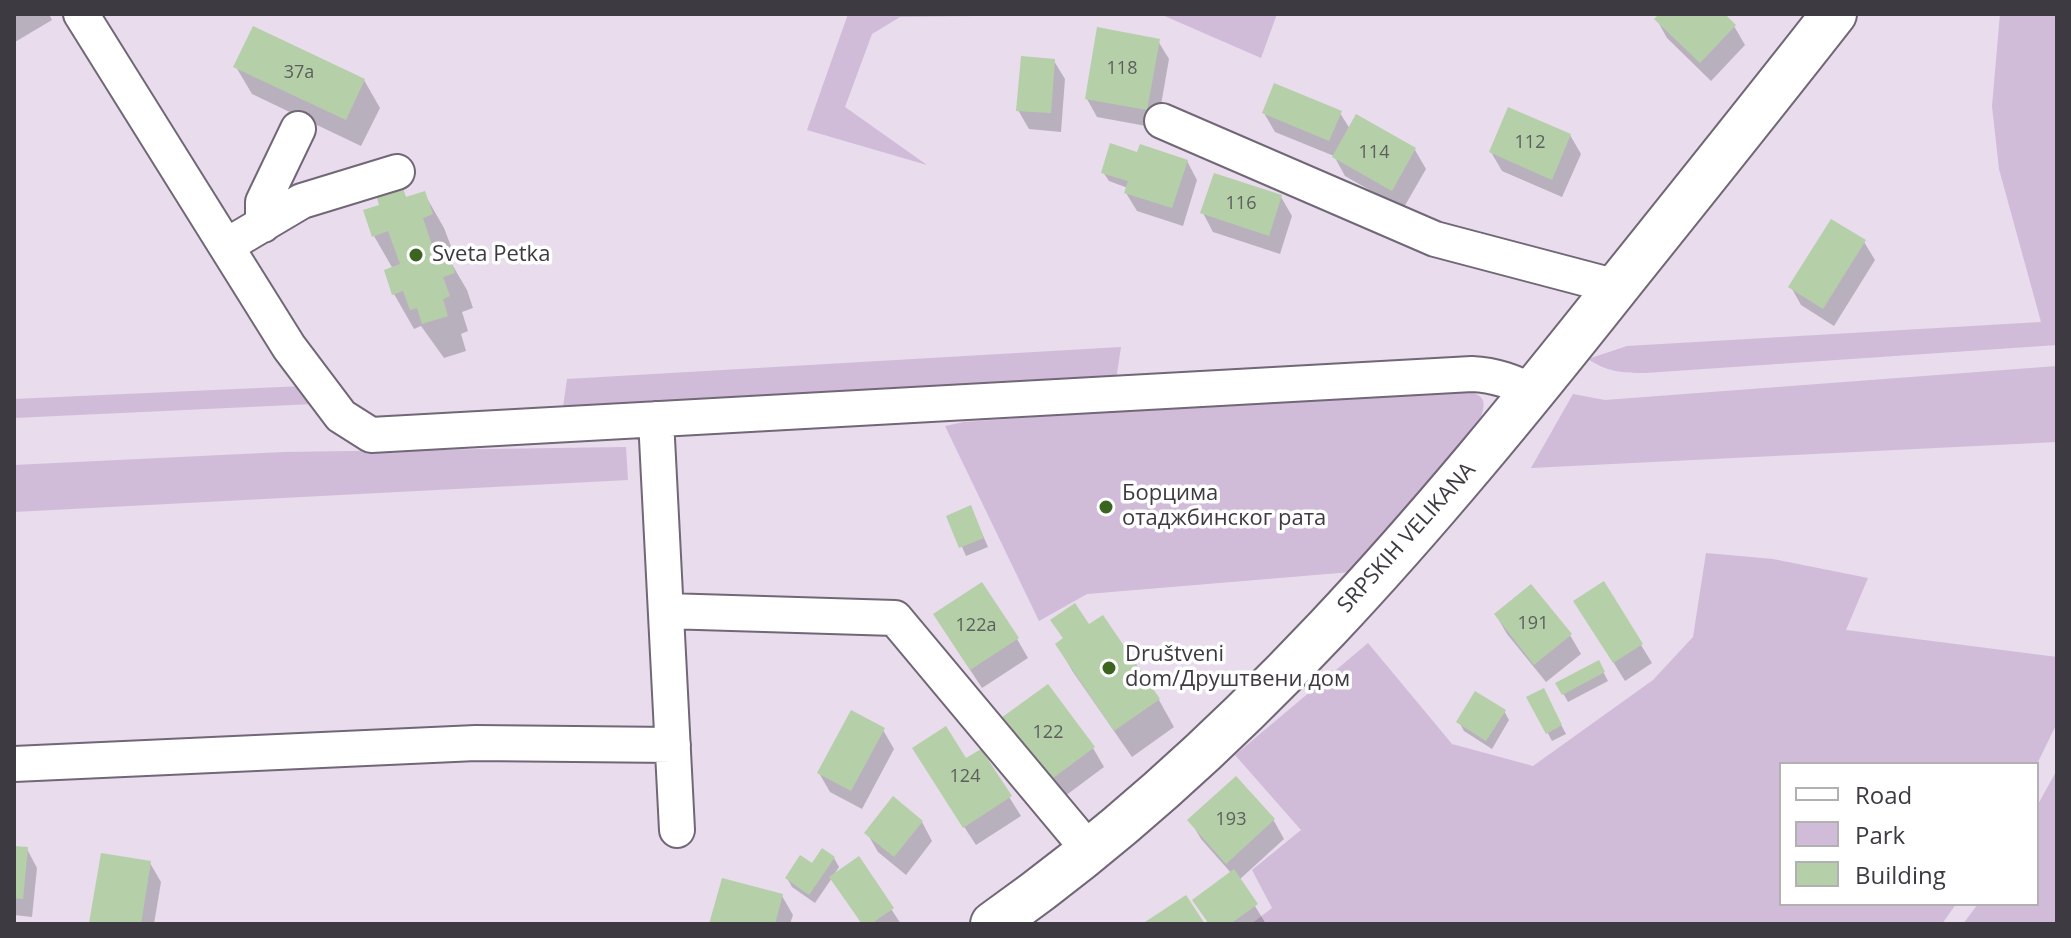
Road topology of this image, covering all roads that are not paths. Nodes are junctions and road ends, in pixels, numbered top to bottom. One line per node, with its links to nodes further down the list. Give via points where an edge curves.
1 (81, 14): 7 (street)
2 (1834, 14): 8 (main road, SRPSKIH VELIKANA)
3 (1162, 121): 8 (street, via 1435,239)
4 (298, 129): 6 (street, via 263,202)
5 (397, 172): 6 (street, via 302,201)
6 (263, 225): 7 (street)
7 (226, 246): 10 (street, via 289,347 341,416 371,435)
8 (1617, 287): 9 (main road, SRPSKIH VELIKANA)
9 (1534, 392): 10 (street, via 1501,378 1472,374); 15 (main road, SRPSKIH VELIKANA, via 1278,681)
10 (656, 419): 11 (street)
11 (666, 611): 12 (street); 15 (street, via 895,618)
12 (673, 745): 13 (street, via 476,743); 14 (street)
13 (14, 764)
14 (677, 830)
15 (1089, 850): 16 (main road, SRPSKIH VELIKANA)
16 (993, 924)

